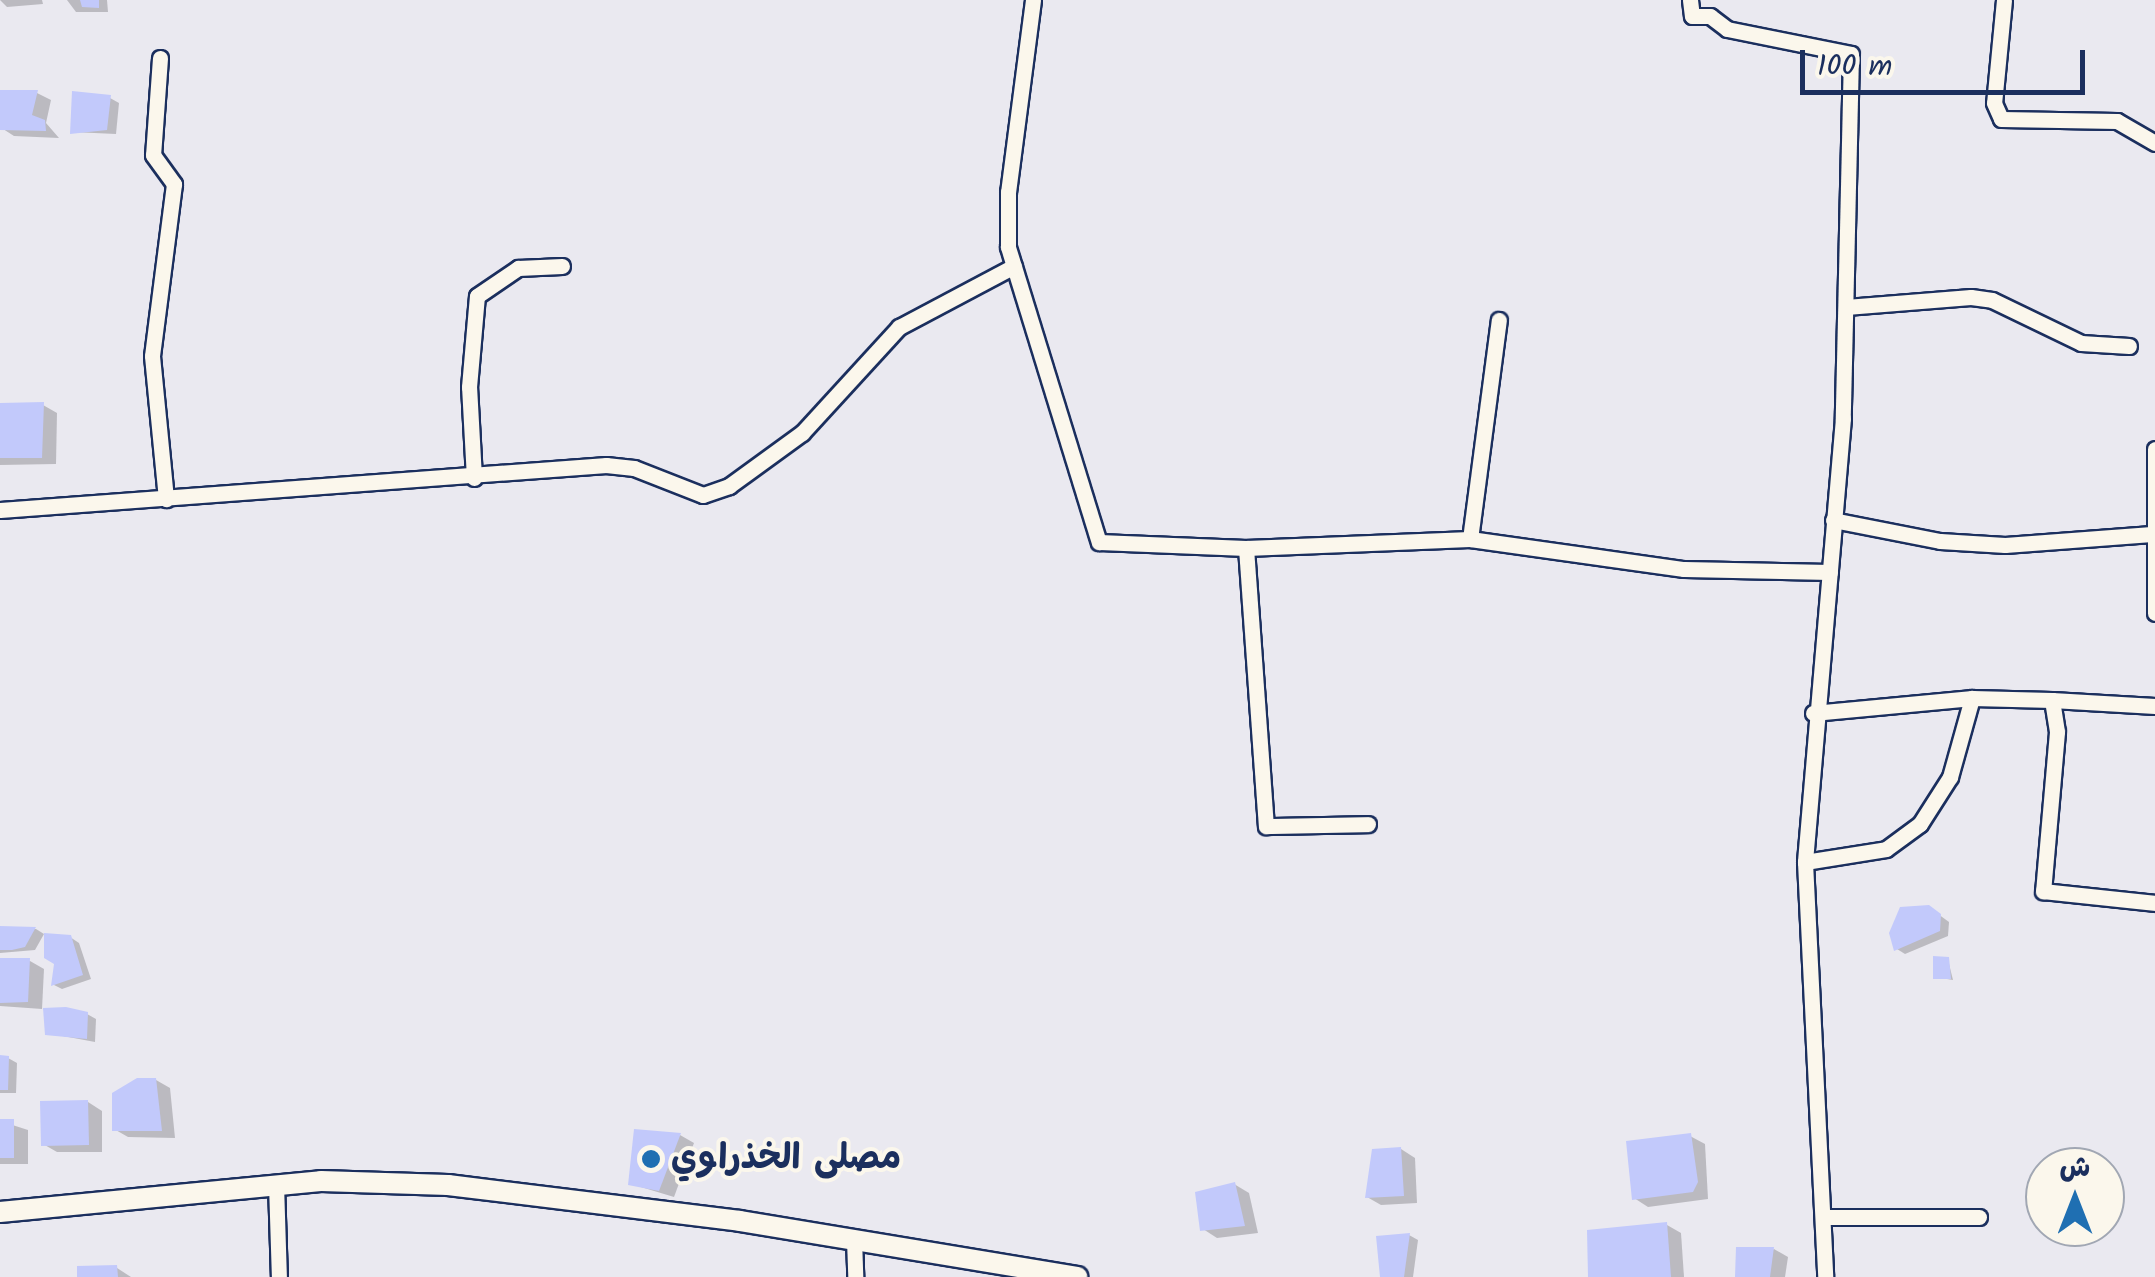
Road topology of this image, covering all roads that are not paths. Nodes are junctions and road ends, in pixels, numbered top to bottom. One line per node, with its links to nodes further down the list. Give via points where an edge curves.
1 (1033, 0): 7 (street, via 1006,211)
2 (1690, 0): 8 (street, via 1692,16 1710,16 1727,29 1851,54)
3 (2004, 0): 5 (street, via 1994,103 2002,119 2117,120)
4 (160, 58): 13 (street, via 153,155 174,184 152,356)
5 (2155, 142)
6 (562, 266): 12 (street, via 518,268 478,296 469,387)
7 (1014, 266): 12 (street, via 899,328 802,433 730,486 703,495 679,491 622,466); 18 (street, via 1100,542)
8 (1846, 307): 10 (street, via 1971,297 1992,300 2080,343); 15 (street)
9 (1499, 320): 17 (street)
10 (2129, 346)
11 (2155, 450): 16 (street)
12 (474, 478): 13 (street)
13 (166, 499): 14 (street)
14 (0, 510)
15 (1833, 520): 16 (street, via 1940,541 2005,545); 19 (street)
16 (2152, 534): 20 (street)
17 (1470, 539): 18 (street); 19 (street, via 1684,569)
18 (1246, 548): 25 (street, via 1266,826)
19 (1830, 572): 24 (street)
20 (2155, 613)
21 (1972, 698): 22 (street); 24 (street); 26 (street, via 1950,776 1920,824 1886,849)
22 (2052, 700): 23 (street); 27 (street, via 2057,732 2043,891)
23 (2155, 706)
24 (1813, 713): 26 (street)
25 (1368, 824)
26 (1805, 862): 30 (street)
27 (2155, 903)
28 (276, 1184): 29 (street); 32 (street, via 448,1185); 33 (street)
29 (0, 1212)
30 (1827, 1217): 31 (street); 36 (street)
31 (1979, 1217)
32 (854, 1239): 34 (street); 35 (street)
33 (279, 1277)
34 (856, 1277)
35 (1077, 1277)
36 (1825, 1277)

